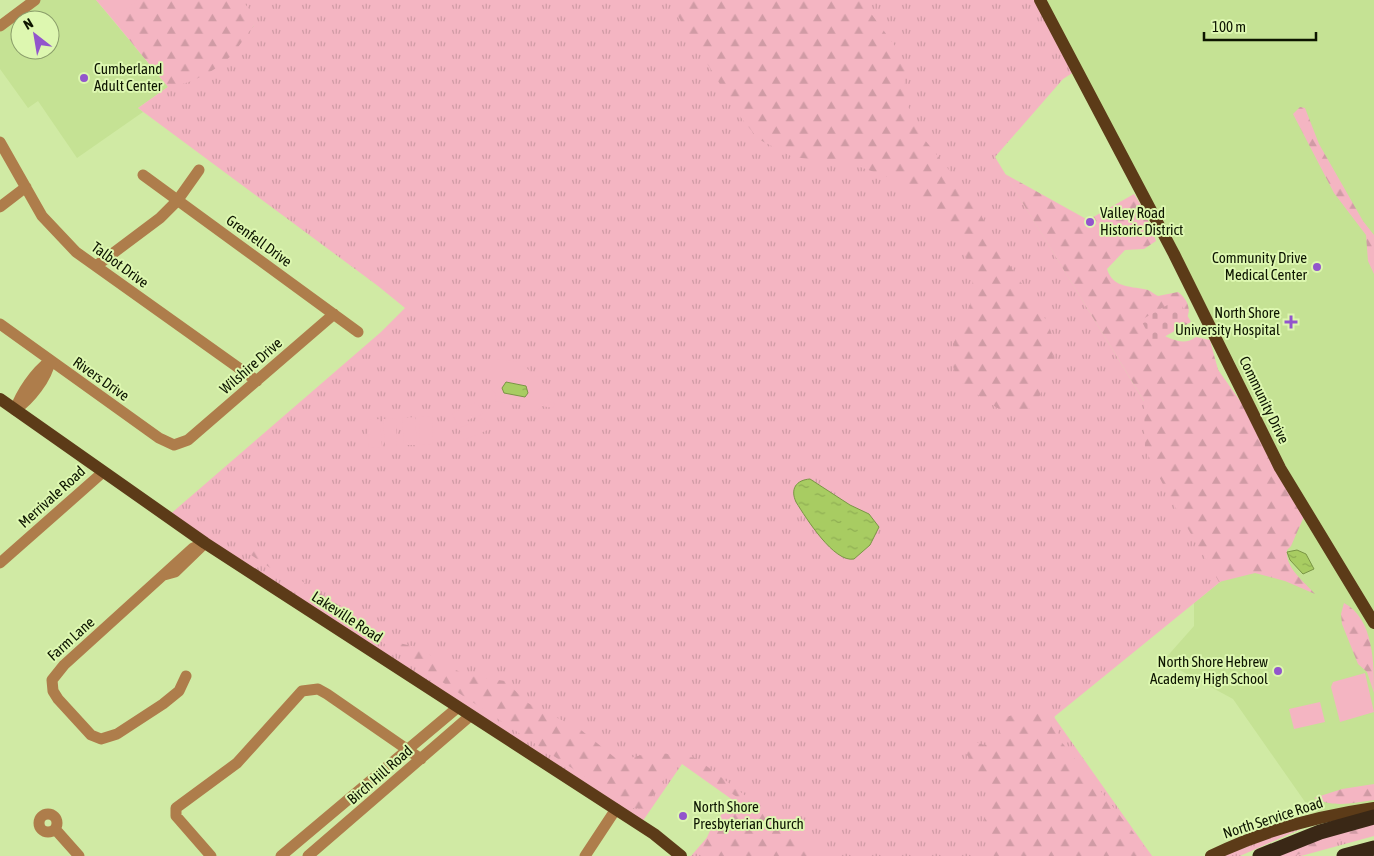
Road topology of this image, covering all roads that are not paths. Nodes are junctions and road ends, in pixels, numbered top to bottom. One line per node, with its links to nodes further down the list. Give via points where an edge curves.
1 (35, 0): 3 (street)
2 (1040, 0): 22 (main road, Community Drive, via 1174,254 1280,468)
3 (0, 26)
4 (0, 142): 7 (street, Talbot Drive)
5 (199, 170): 8 (street)
6 (142, 175): 8 (street, Grenfell Drive)
7 (26, 187): 9 (street); 10 (street, Talbot Drive, via 52,229)
8 (177, 201): 10 (street, via 160,218); 11 (street, Grenfell Drive)
9 (0, 207)
10 (96, 266): 15 (street, Talbot Drive)
11 (334, 314): 13 (street, Grenfell Drive); 15 (street, Wilshire Drive)
12 (0, 324): 14 (street, Rivers Drive)
13 (358, 332)
14 (50, 361): 17 (street, via 18,400); 18 (street, Rivers Drive, via 166,443 174,445)
15 (257, 381): 18 (street, Wilshire Drive)
16 (0, 399): 17 (main road, Lakeville Road)
17 (15, 410): 19 (main road, Lakeville Road)
18 (188, 440)
19 (102, 473): 20 (main road, Lakeville Road); 21 (street, Merrivale Road)
20 (205, 543): 23 (street, Farm Lane, via 175,572 164,575 52,680 53,691 91,735 101,739 117,734 163,704 179,691); 24 (main road, Lakeville Road)
21 (0, 563)
22 (1374, 622)
23 (186, 676)
24 (456, 708): 25 (main road, Lakeville Road); 26 (street)
25 (470, 716): 27 (street, Birch Hill Road); 29 (main road, Lakeville Road)
26 (407, 749): 27 (street); 34 (street, via 327,694 318,689 307,689 297,695 236,763 175,810 179,821); 35 (street)
27 (421, 759): 36 (street, Birch Hill Road)
28 (1374, 808): 39 (main road, North Service Road, via 1295,824)
29 (616, 809): 37 (street); 38 (main road, Lakeville Road)
30 (1374, 817): 40 (highway, via 1320,832)
31 (55, 829): 33 (street)
32 (1374, 848): 41 (highway)
33 (80, 856)
34 (211, 856)
35 (280, 856)
36 (308, 856)
37 (585, 856)
38 (681, 856)
39 (1212, 856)
40 (1260, 856)
41 (1344, 856)

